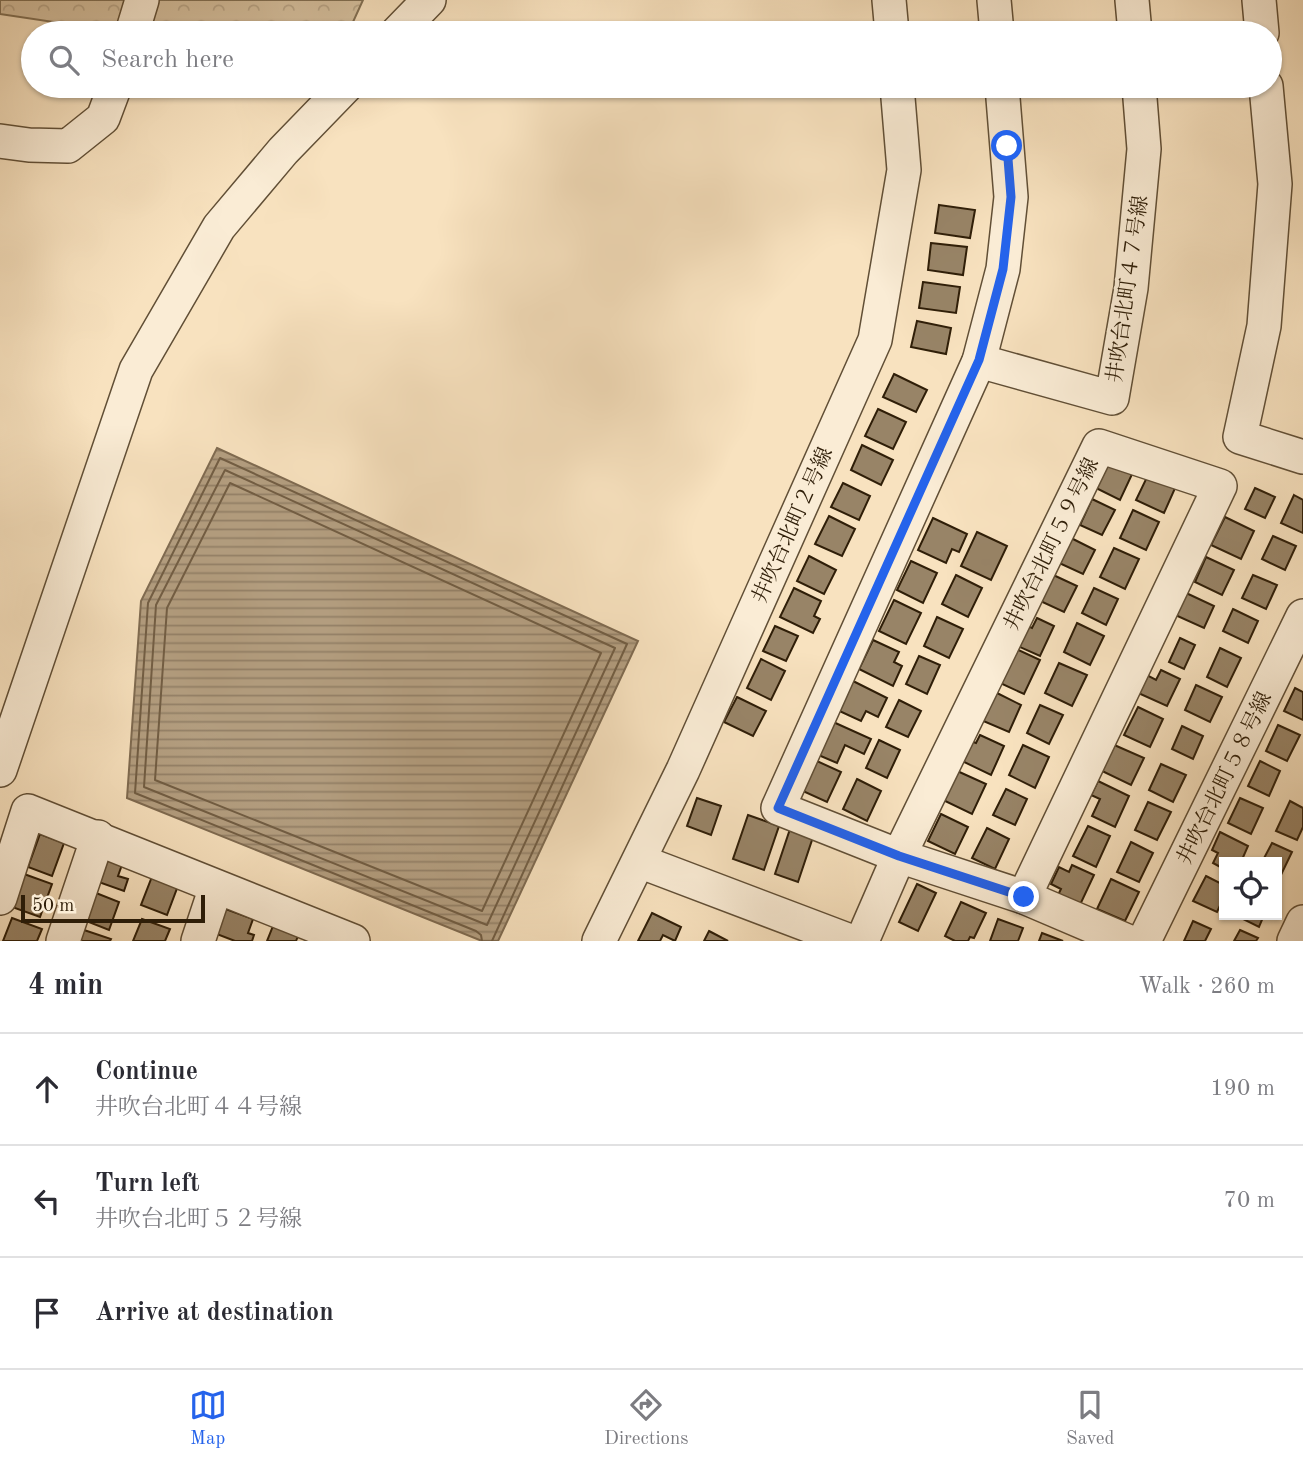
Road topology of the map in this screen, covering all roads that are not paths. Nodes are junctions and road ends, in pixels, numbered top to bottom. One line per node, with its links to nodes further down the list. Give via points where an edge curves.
1 (142, 0): 7 (street)
2 (429, 0): 8 (street)
3 (890, 0): 9 (street)
4 (994, 0): 10 (street)
5 (1132, 0): 11 (street)
6 (1259, 0): 12 (street)
7 (136, 21)
8 (409, 21)
9 (891, 21)
10 (996, 21)
11 (1134, 21)
12 (1261, 21)
13 (110, 98): 19 (street, via 103,118 68,146)
14 (335, 98): 23 (street, via 219,228 136,370)
15 (898, 98): 26 (street, 井吹台北町２号線, via 904,170 875,340)
16 (1003, 98): 20 (street, via 1011,197 1003,269)
17 (1140, 98): 20 (street, 井吹台北町４７号線, via 1143,163 1131,288 1112,398)
18 (1267, 98): 21 (street, via 1275,184 1264,326 1240,437)
19 (0, 141)
20 (979, 360): 25 (street, via 778,808)
21 (1303, 457)
22 (1303, 616): 38 (street, 井吹台北町５８号線)
23 (0, 770)
24 (98, 837): 27 (street); 29 (street, via 28,811); 32 (street)
25 (899, 856): 28 (street); 28 (street, 井吹台北町５９号線, via 1098,446 1220,486); 36 (street, 井吹台北町５９号線)
26 (639, 861): 34 (street, 井吹台北町２号線); 35 (street)
27 (216, 887): 31 (street); 33 (street)
28 (1024, 897): 37 (street)
29 (0, 898)
30 (1303, 922): 39 (street)
31 (343, 939)
32 (64, 941)
33 (198, 941)
34 (598, 941)
35 (850, 941)
36 (862, 941)
37 (1128, 941)
38 (1144, 941)
39 (1294, 941)

